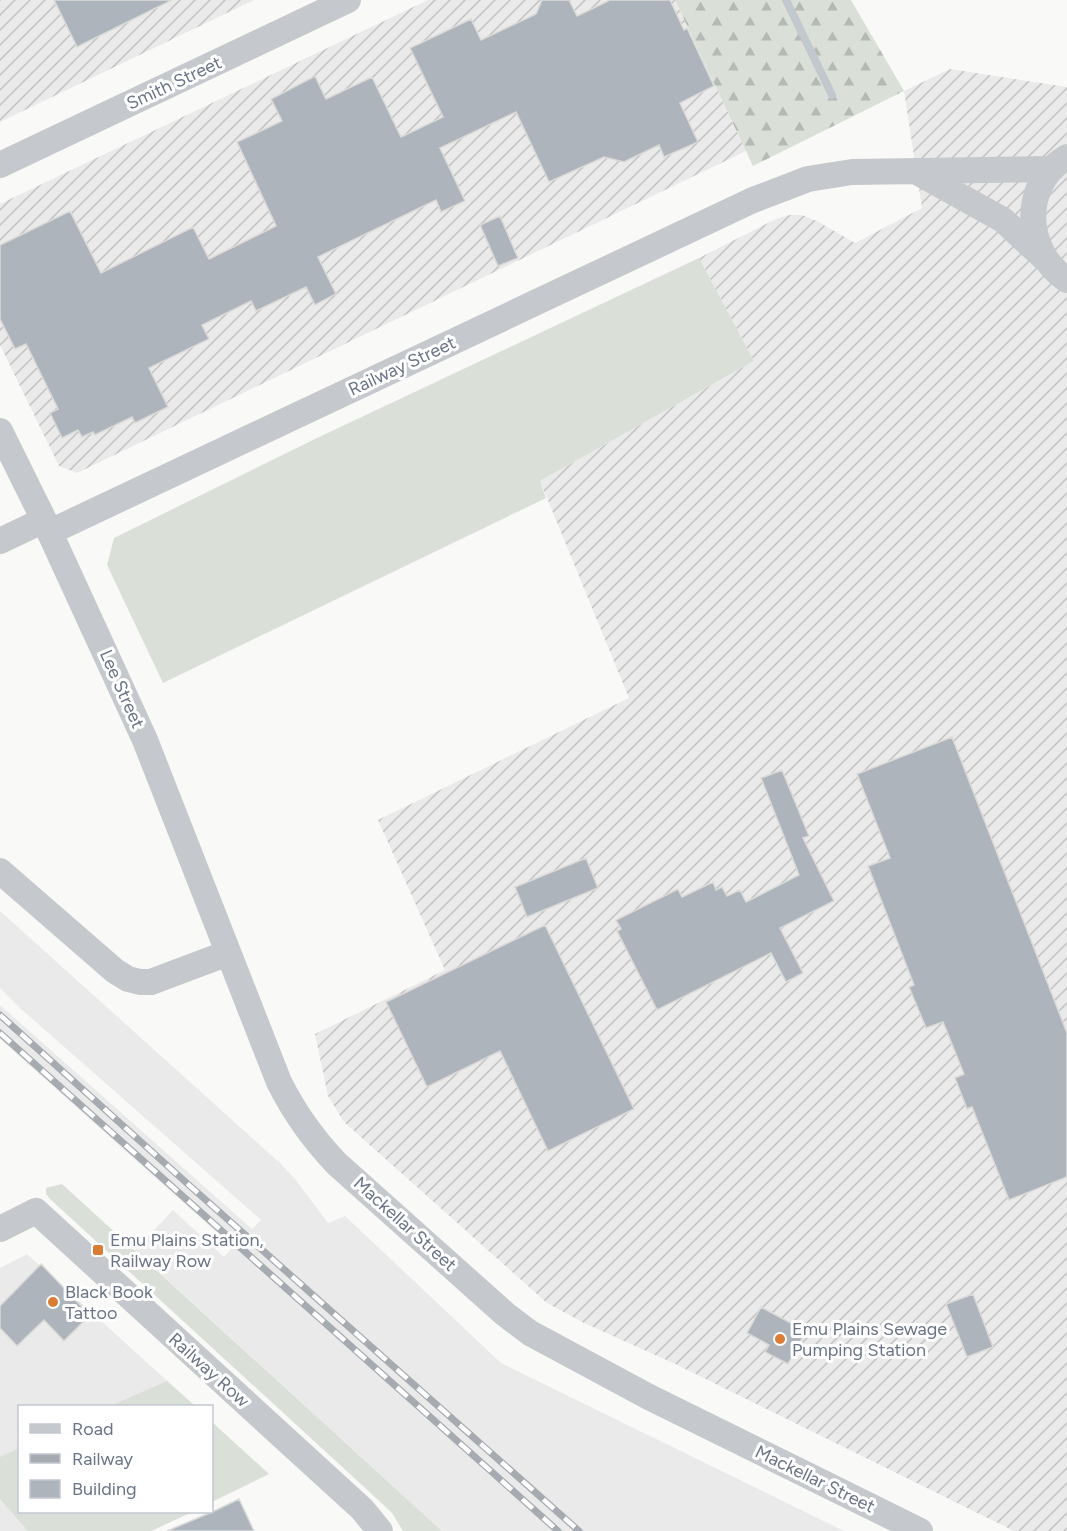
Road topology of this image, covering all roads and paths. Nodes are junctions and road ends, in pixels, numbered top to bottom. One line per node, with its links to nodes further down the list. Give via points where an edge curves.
1 (348, 0): 3 (street, Smith Street)
2 (1059, 163): 4 (street, Railway Street); 5 (street, via 1042,182 1033,211 1036,242)
3 (0, 165)
4 (915, 171): 5 (street, via 1003,220); 8 (street, Railway Street, via 852,172 808,179 753,200)
5 (1043, 257): 6 (street)
6 (1067, 280)
7 (0, 431): 8 (street, Lee Street)
8 (47, 526): 9 (street); 11 (street, Lee Street, via 145,740)
9 (0, 541)
10 (0, 871): 11 (street, via 128,979 152,982)
11 (228, 953): 14 (street, Mackellar Street, via 279,1082 301,1123 337,1164 505,1314 530,1333 649,1397)
12 (0, 1229): 13 (street, Railway Row, via 36,1211 362,1509)
13 (380, 1531)
14 (920, 1531)

